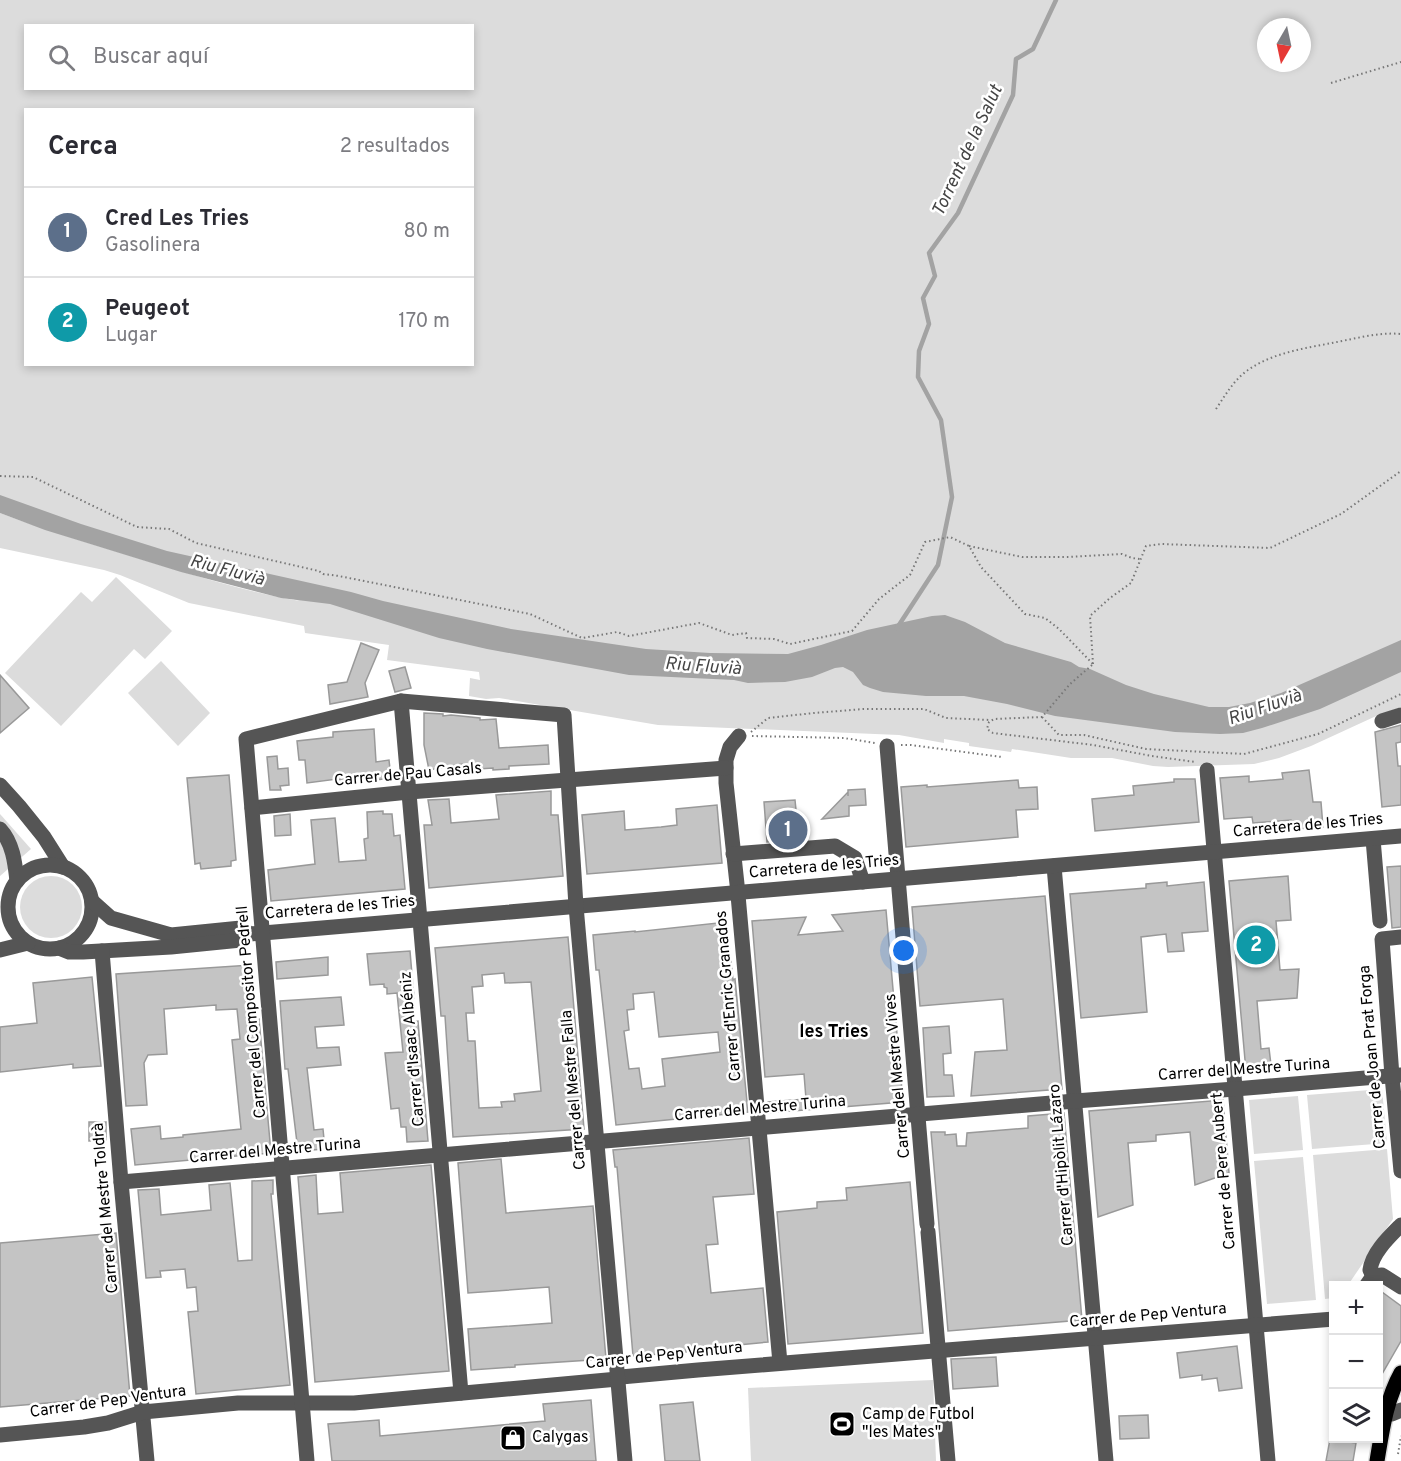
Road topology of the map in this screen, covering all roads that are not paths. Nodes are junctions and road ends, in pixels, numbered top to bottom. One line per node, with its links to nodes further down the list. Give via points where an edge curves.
1 (401, 701): 8 (street, Carrer del Mestre Falla, via 564,715); 10 (street, Carrer d'Isaac Albéniz); 11 (street, Carrer del Compositor Pedrell, via 246,739)
2 (1401, 715): 3 (street)
3 (1382, 722)
4 (743, 736): 6 (street, Carrer d'Enric Granados, via 730,747)
5 (887, 746): 19 (street, Carrer del Mestre Vives)
6 (726, 768): 8 (street, Carrer de Pau Casals); 16 (street, Carrer d'Enric Granados)
7 (1207, 770): 15 (street, Carrer de Pere Aubert)
8 (568, 780): 10 (street, Carrer de Pau Casals); 25 (street, Carrer del Mestre Falla)
9 (0, 785): 18 (street, via 44,837)
10 (409, 792): 11 (street, Carrer de Pau Casals); 26 (street, Carrer d'Isaac Albéniz)
11 (252, 808): 28 (street, Carrer del Compositor Pedrell)
12 (0, 829): 21 (street, via 14,860)
13 (1401, 836): 14 (street, Carretera de les Tries)
14 (1372, 839): 15 (street, Carretera de les Tries); 27 (street)
15 (1214, 852): 17 (street, Carretera de les Tries); 35 (street, Carrer de Pere Aubert)
16 (733, 854): 20 (street, via 835,846 855,858); 22 (street, Carrer d'Enric Granados)
17 (1054, 866): 19 (street, Carretera de les Tries); 36 (street, Carrer d'Hipòlit Lázaro)
18 (63, 867): 21 (street, via 33,868); 24 (street, via 86,884)
19 (899, 879): 20 (street, Carretera de les Tries); 37 (street, Carrer del Mestre Vives)
20 (862, 882): 22 (street, Carretera de les Tries)
21 (15, 884): 23 (street); 30 (street, via 9,897 9,918)
22 (737, 893): 25 (street, Carretera de les Tries); 38 (street, Carrer d'Enric Granados)
23 (0, 897)
24 (92, 902): 28 (street, Carretera de les Tries, via 111,918 171,935 241,928); 31 (street, via 91,919 82,935)
25 (576, 906): 26 (street, Carretera de les Tries); 39 (street, Carrer del Mestre Falla)
26 (420, 919): 28 (street, Carretera de les Tries); 40 (street, Carrer d'Isaac Albéniz)
27 (1380, 921)
28 (256, 934): 33 (street, Carretera de les Tries, via 241,940); 41 (street, Carrer del Compositor Pedrell)
29 (1401, 937): 34 (street, Carrer de Joan Prat Forga, via 1382,939)
30 (28, 943): 31 (street, via 43,949); 32 (street)
31 (59, 948): 33 (street, Carretera de les Tries, via 69,952)
32 (0, 950)
33 (102, 951): 43 (street, Carrer del Mestre Toldrà)
34 (1396, 1076): 35 (street, Carrer del Mestre Turina); 42 (street, Carrer de Joan Prat Forga)
35 (1234, 1089): 36 (street, Carrer del Mestre Turina); 48 (street, Carrer de Pere Aubert)
36 (1075, 1101): 37 (street, Carrer del Mestre Turina); 49 (street, Carrer d'Hipòlit Lázaro)
37 (919, 1114): 38 (street, Carrer del Mestre Turina); 50 (street, Carrer del Mestre Vives)
38 (759, 1128): 39 (street, Carrer del Mestre Turina); 51 (street, Carrer d'Enric Granados)
39 (597, 1141): 40 (street, Carrer del Mestre Turina); 53 (street, Carrer del Mestre Falla)
40 (440, 1155): 41 (street, Carrer del Mestre Turina); 54 (street, Carrer d'Isaac Albéniz)
41 (283, 1168): 43 (street, Carrer del Mestre Turina); 55 (street, Carrer del Compositor Pedrell)
42 (1401, 1171)
43 (121, 1182): 56 (street, Carrer del Mestre Toldrà)
44 (1401, 1225): 45 (street, via 1371,1262)
45 (1370, 1281): 46 (street, via 1382,1275)
46 (1401, 1287)
47 (1329, 1319): 48 (street, Carrer de Pep Ventura)
48 (1256, 1324): 49 (street, Carrer de Pep Ventura); 64 (street, Carrer de Pere Aubert)
49 (1095, 1338): 50 (street, Carrer de Pep Ventura); 63 (street, Carrer d'Hipòlit Lázaro)
50 (939, 1351): 51 (street, Carrer de Pep Ventura); 62 (street, Carrer del Mestre Vives)
51 (780, 1364): 53 (street, Carrer de Pep Ventura)
52 (1401, 1373): 57 (main road, via 1392,1392)
53 (618, 1379): 54 (street, Carrer de Pep Ventura); 61 (street, Carrer del Mestre Falla)
54 (461, 1393): 55 (street, Carrer de Pep Ventura, via 354,1403)
55 (302, 1403): 56 (street, Carrer de Pep Ventura, via 238,1403); 60 (street, Carrer del Compositor Pedrell)
56 (143, 1412): 58 (street, Carrer de Pep Ventura, via 84,1427); 59 (street, Carrer del Mestre Toldrà)
57 (1394, 1412): 65 (main road)
58 (0, 1435)
59 (147, 1461)
60 (307, 1461)
61 (625, 1461)
62 (948, 1461)
63 (1106, 1461)
64 (1268, 1461)
65 (1377, 1461)

